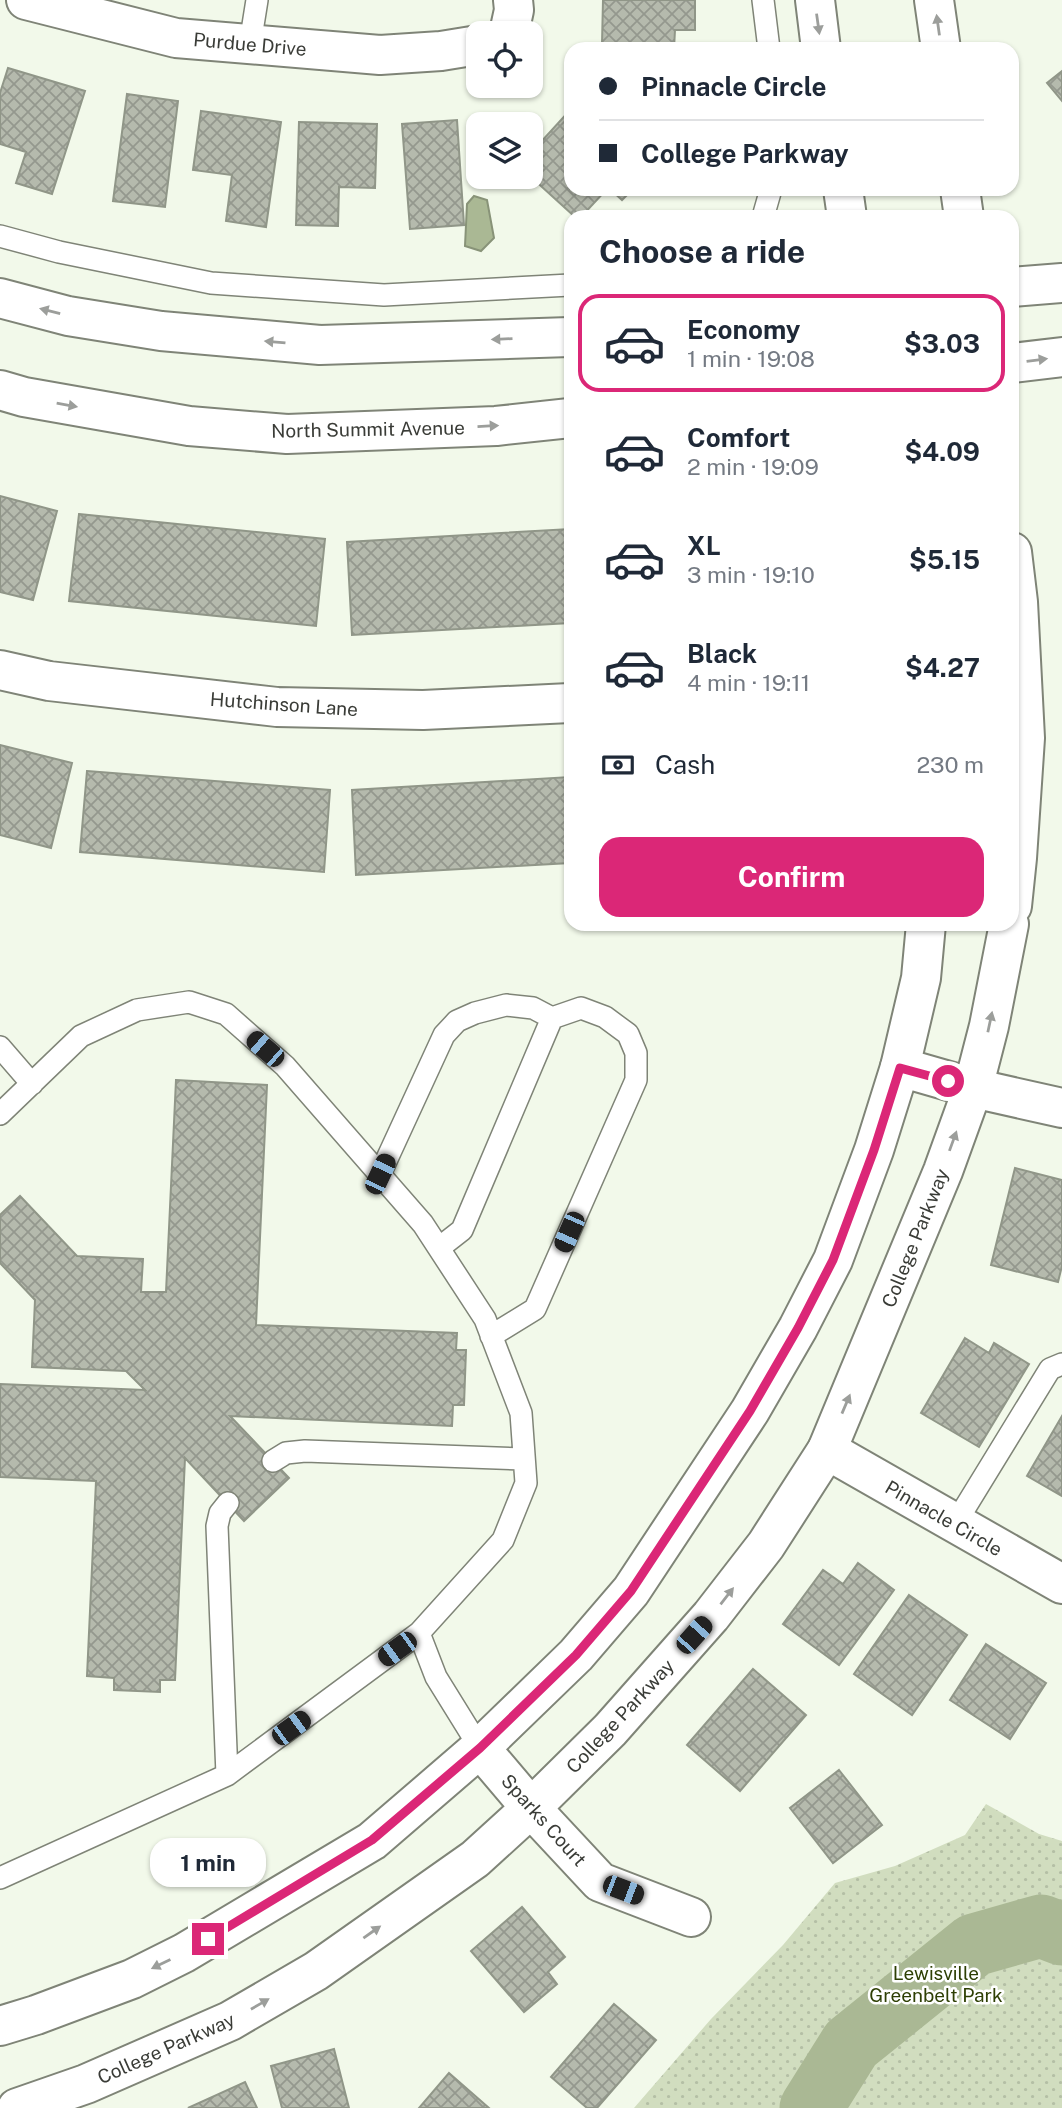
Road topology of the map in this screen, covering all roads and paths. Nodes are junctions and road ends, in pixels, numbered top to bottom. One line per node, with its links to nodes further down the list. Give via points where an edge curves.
1 (26, 0): 11 (street, Purdue Drive, via 176,38)
2 (257, 0): 11 (lane)
3 (513, 0): 7 (street)
4 (763, 0): 8 (lane)
5 (815, 0): 9 (street, one-way to 9)
6 (934, 0): 10 (street, one-way to 6)
7 (512, 21)
8 (768, 42)
9 (820, 42)
10 (940, 42)
11 (250, 44): 12 (street, Purdue Drive, via 380,55)
12 (466, 47)
13 (0, 236): 15 (lane, via 211,283 384,296)
14 (1062, 283): 16 (street)
15 (564, 285)
16 (1019, 286)
17 (0, 298): 18 (street, one-way to 17, via 320,345 160,331 68,316)
18 (564, 337)
19 (1062, 357): 20 (street, one-way to 19)
20 (1019, 362)
21 (0, 390): 22 (street, North Summit Avenue, one-way to 22, via 189,426 287,434 496,426)
22 (564, 419)
23 (1019, 621): 26 (street, via 1025,738)
24 (0, 670): 25 (street, Hutchinson Lane, via 49,681 278,707 423,710)
25 (564, 704)
26 (1019, 828)
27 (925, 931): 31 (street, via 921,978)
28 (1008, 931): 33 (street, College Parkway, one-way to 28)
29 (552, 1018): 36 (lane, via 533,1008 506,1005 457,1021 444,1035); 37 (lane, via 462,1230); 38 (lane, via 581,1009 605,1017 628,1034 636,1053 636,1080 535,1309)
30 (0, 1047): 32 (lane)
31 (900, 1068): 33 (street); 47 (street, via 833,1260 750,1411 631,1591 576,1655)
32 (32, 1084): 35 (lane); 36 (lane, via 81,1036 137,1010 189,1002 226,1014 285,1066)
33 (972, 1088): 34 (street); 40 (street, College Parkway, one-way to 33, via 943,1171)
34 (1062, 1108)
35 (0, 1114)
36 (380, 1174): 37 (lane)
37 (439, 1248): 38 (lane)
38 (491, 1336): 41 (lane, via 521,1413)
39 (1062, 1364): 44 (lane, via 1050,1369)
40 (827, 1451): 44 (street, Pinnacle Circle); 49 (street, College Parkway, one-way to 40, via 610,1730 711,1616 766,1545)
41 (524, 1460): 42 (lane, via 305,1451 286,1453); 46 (lane, via 526,1483 503,1540)
42 (273, 1461)
43 (228, 1503): 48 (lane, via 217,1526)
44 (955, 1524): 45 (street, Pinnacle Circle)
45 (1062, 1584)
46 (419, 1633): 47 (lane, via 436,1676); 48 (lane)
47 (480, 1748): 49 (street, Sparks Court); 52 (street, one-way to 52, via 372,1840 184,1953 132,1979)
48 (227, 1775): 50 (lane)
49 (531, 1808): 51 (street, Sparks Court, via 600,1882); 53 (street, College Parkway, one-way to 49, via 86,2084 230,2021 316,1972 475,1859)
50 (0, 1878)
51 (691, 1917)
52 (0, 2026)
53 (17, 2108)

